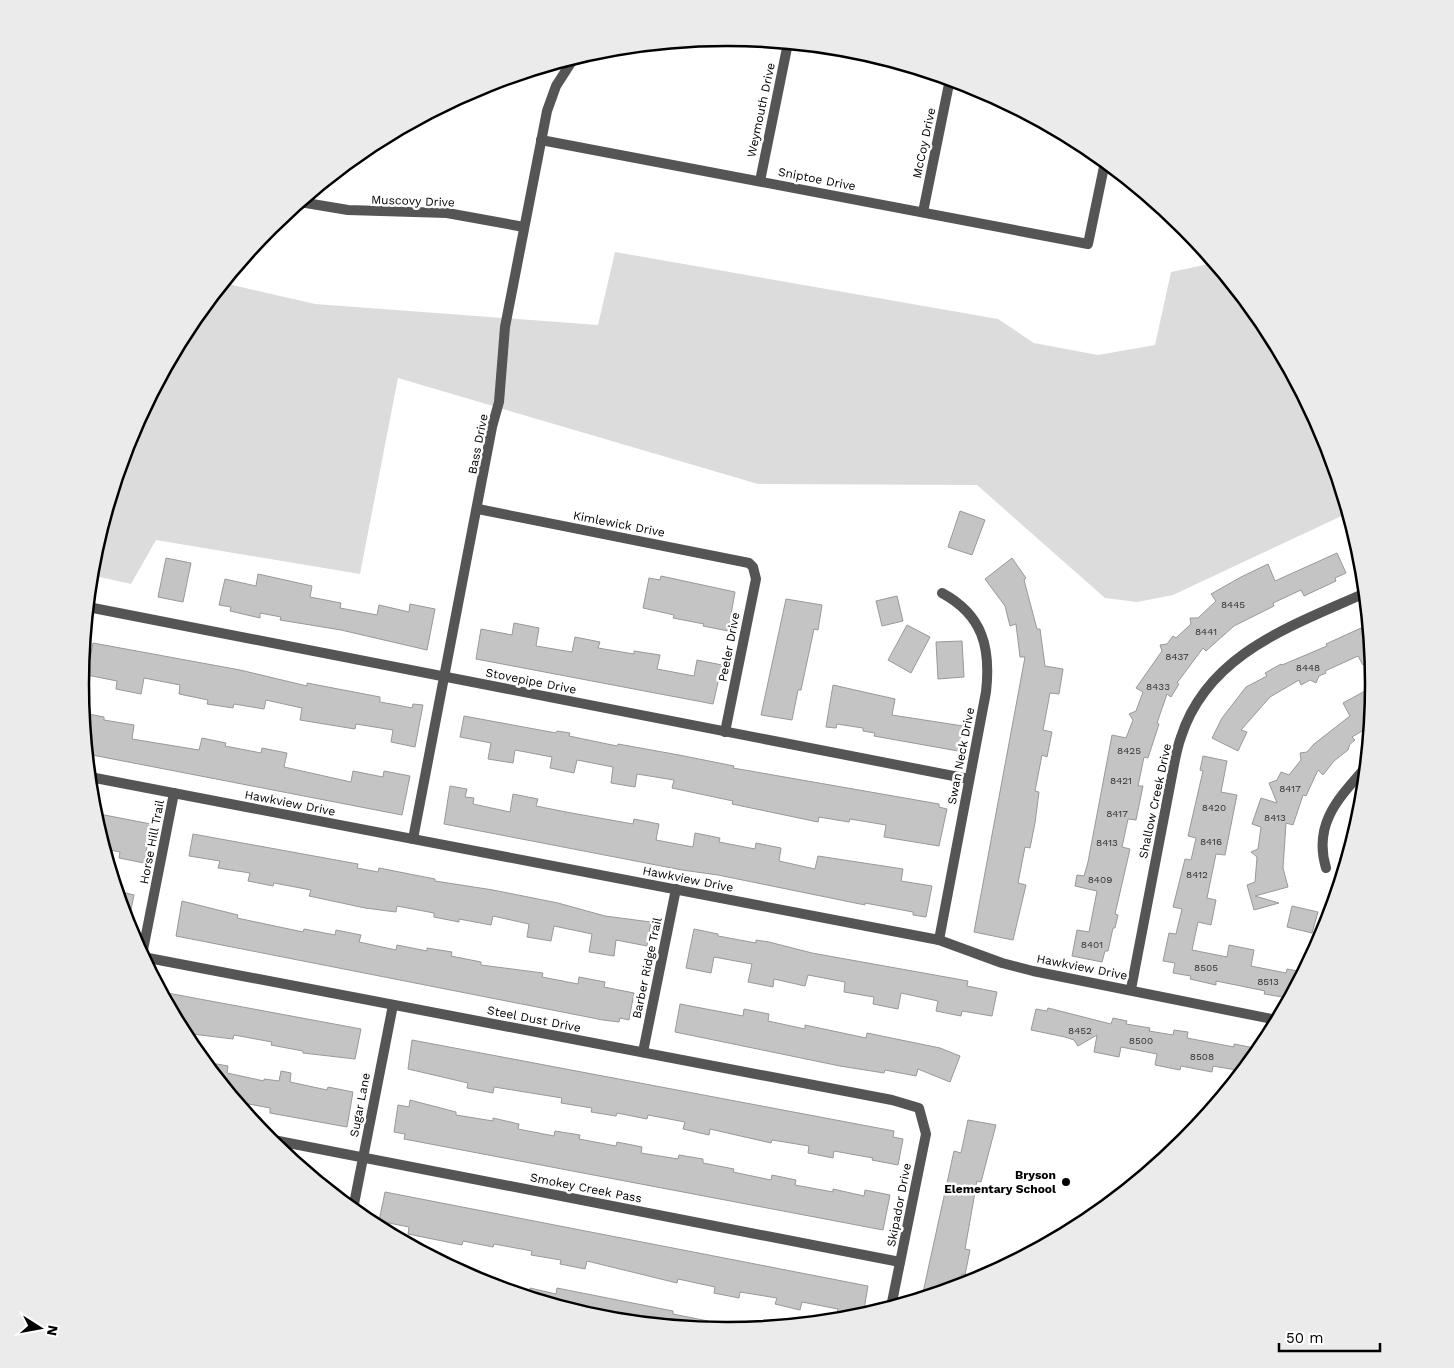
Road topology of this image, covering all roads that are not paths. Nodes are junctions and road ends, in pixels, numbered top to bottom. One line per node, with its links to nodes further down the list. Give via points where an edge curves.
1 (787, 50): 6 (street, Weymouth Drive)
2 (569, 66): 4 (street, Bass Drive, via 550,99)
3 (949, 86): 8 (street, McCoy Drive)
4 (541, 140): 6 (street, Sniptoe Drive); 9 (street, Bass Drive)
5 (1103, 170): 8 (street, Sniptoe Drive, via 1088,244)
6 (760, 181): 8 (street, Sniptoe Drive)
7 (309, 203): 9 (street, Muscovy Drive, via 348,210 447,213)
8 (923, 212)
9 (524, 227): 10 (street, Bass Drive, via 504,336 499,402)
10 (478, 509): 11 (street, Kimlewick Drive, via 743,561); 15 (street, Bass Drive)
11 (753, 567): 16 (street, Peeler Drive, via 756,579)
12 (942, 593): 19 (street, Swan Neck Drive, via 963,607 976,623 986,650 986,692)
13 (1358, 596): 27 (street, Shallow Creek Drive, via 1262,640 1213,681 1195,707 1181,736 1173,770)
14 (94, 608): 15 (street, Stovepipe Drive)
15 (445, 677): 16 (street, Stovepipe Drive); 21 (street, Bass Drive)
16 (725, 732): 19 (street, Stovepipe Drive)
17 (97, 778): 20 (street, Hawkview Drive)
18 (1357, 778): 22 (street, via 1324,825 1322,853)
19 (969, 779): 24 (street, Swan Neck Drive)
20 (174, 793): 21 (street, Hawkview Drive); 25 (street, Horse Hill Trail)
21 (414, 839): 23 (street, Hawkview Drive)
22 (1326, 868)
23 (676, 889): 24 (street, Hawkview Drive); 30 (street, Barber Ridge Trail)
24 (939, 940): 27 (street, Hawkview Drive, via 1017,967)
25 (145, 944)
26 (151, 958): 28 (street, Steel Dust Drive)
27 (1131, 989): 29 (street, Hawkview Drive)
28 (393, 1005): 30 (street, Steel Dust Drive); 33 (street, Sugar Lane)
29 (1269, 1018)
30 (643, 1052): 31 (street, Steel Dust Drive)
31 (919, 1108): 35 (street, Skipador Drive, via 926,1134)
32 (283, 1141): 33 (street, Smokey Creek Pass)
33 (363, 1157): 34 (street, Sugar Lane); 35 (street, Smokey Creek Pass)
34 (355, 1201)
35 (900, 1262): 36 (street, Skipador Drive)
36 (892, 1300)

